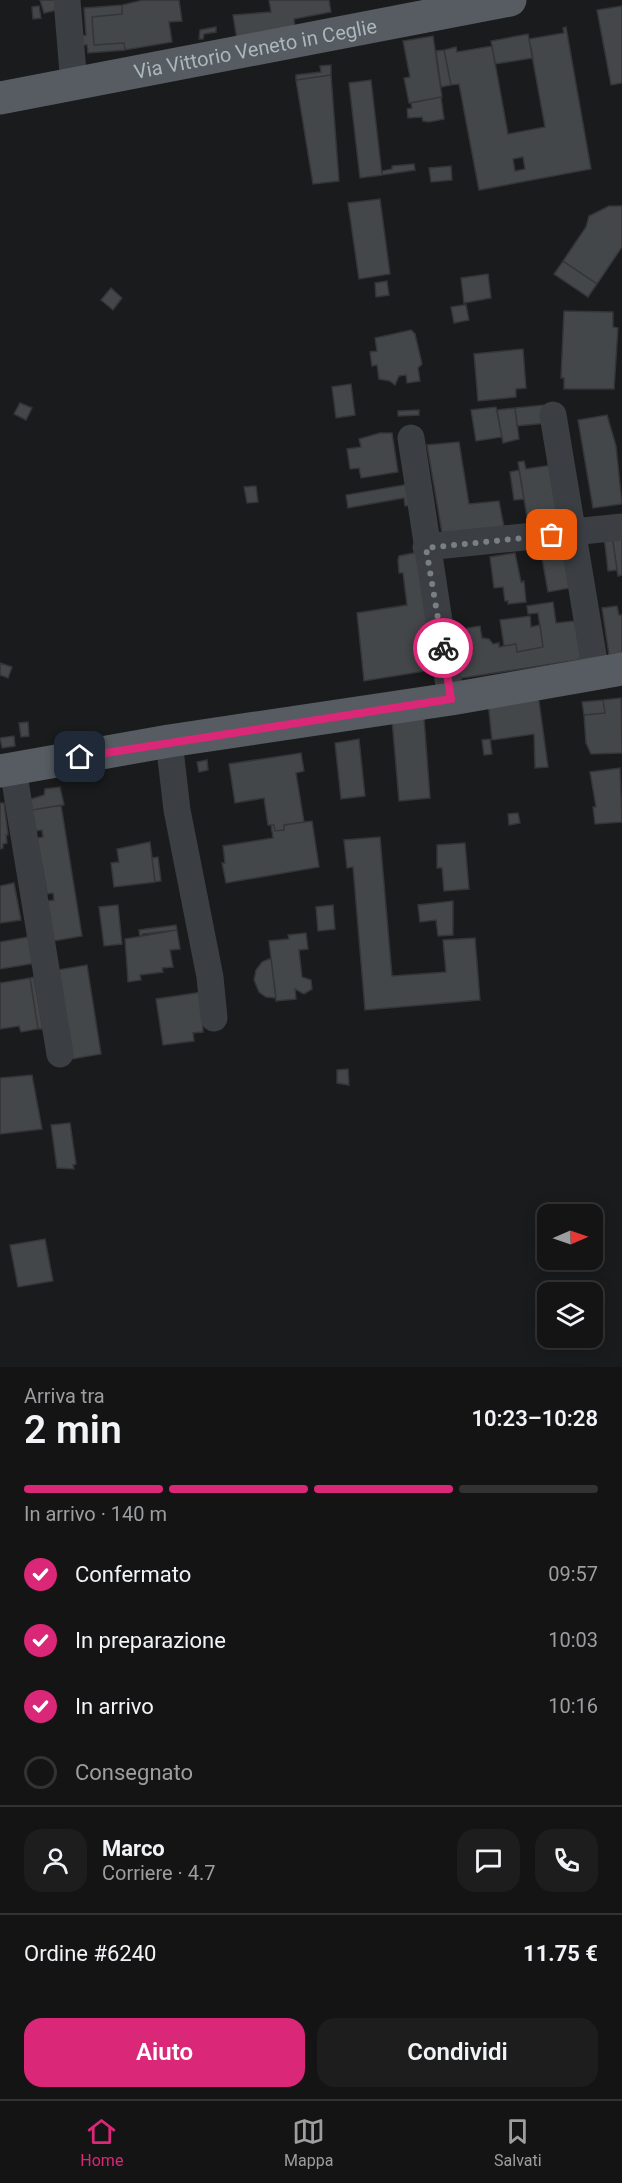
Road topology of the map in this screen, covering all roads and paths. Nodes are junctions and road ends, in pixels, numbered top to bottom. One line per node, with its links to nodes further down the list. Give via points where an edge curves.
1 (67, 0): 3 (street)
2 (510, 0): 3 (main road, Via Vittorio Veneto in Ceglie)
3 (74, 85): 4 (main road, Via Vittorio Veneto in Ceglie)
4 (0, 98)
5 (553, 415): 8 (street)
6 (411, 438): 9 (street)
7 (622, 527): 8 (street)
8 (573, 533): 9 (street); 10 (street)
9 (426, 548): 11 (street)
10 (609, 671): 11 (main road)
11 (451, 699): 12 (main road)
12 (169, 741): 13 (main road); 14 (street, via 177,810 210,977)
13 (6, 770): 15 (street)
14 (214, 1018)
15 (60, 1054)

